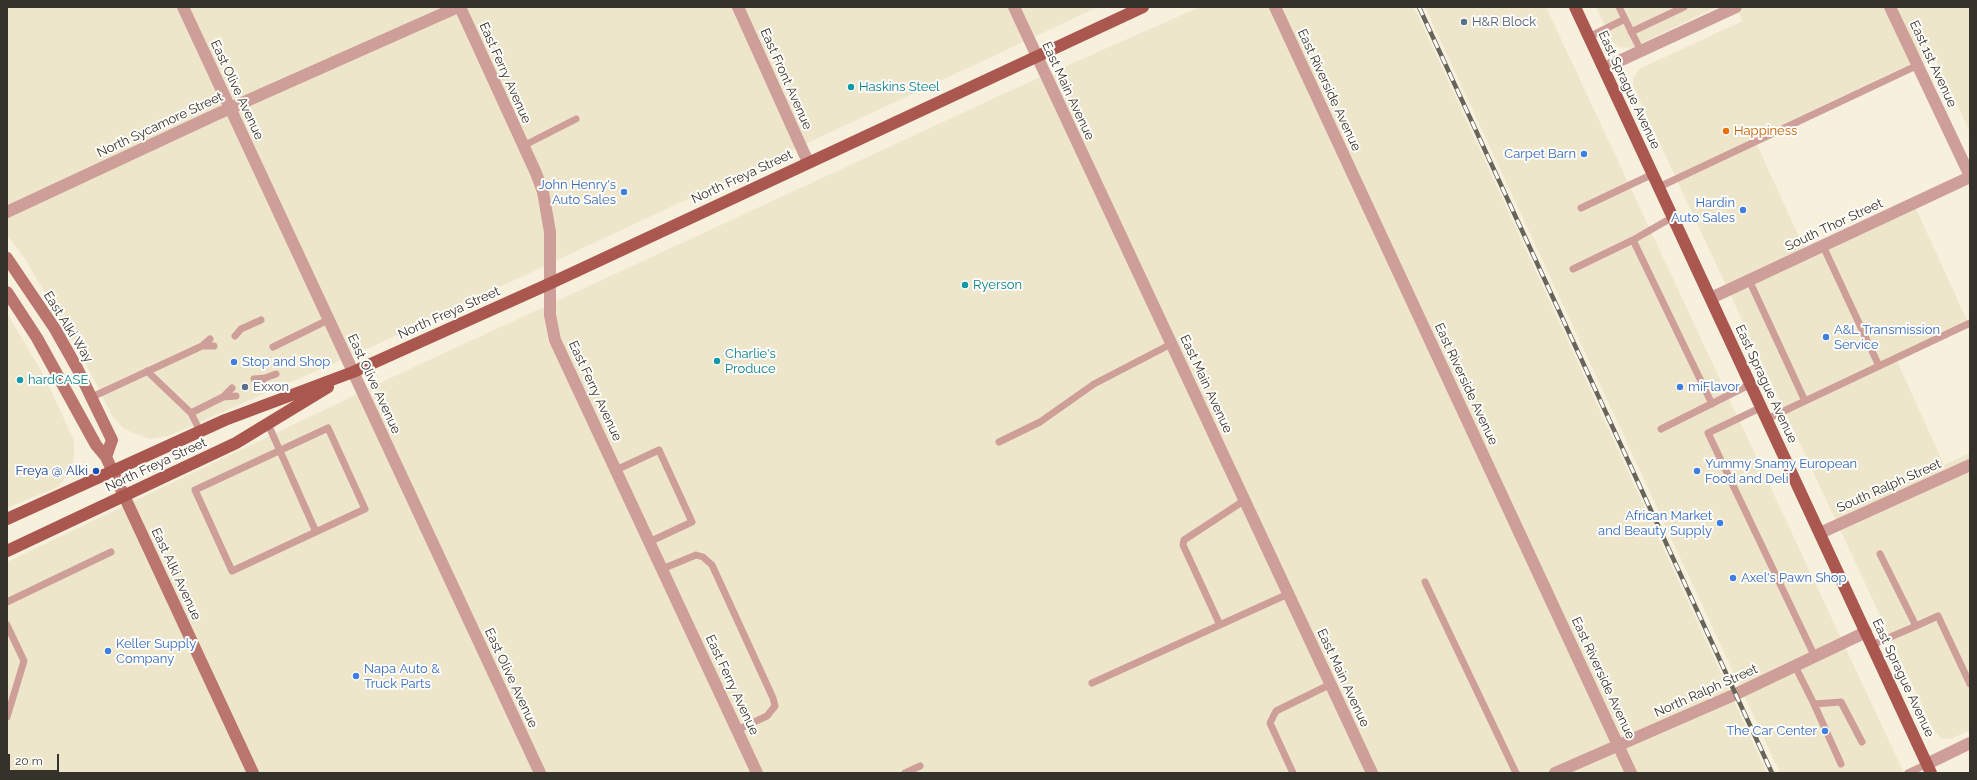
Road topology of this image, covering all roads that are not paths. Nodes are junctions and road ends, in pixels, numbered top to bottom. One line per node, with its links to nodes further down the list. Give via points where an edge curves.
1 (183, 7): 19 (street, East Olive Avenue)
2 (459, 7): 19 (street, North Sycamore Street); 21 (street, East Ferry Avenue)
3 (738, 7): 22 (street, East Front Avenue)
4 (1014, 7): 16 (street, East Main Avenue)
5 (1143, 7): 16 (main road, North Freya Street)
6 (1275, 7): 102 (street, East Riverside Avenue)
7 (1575, 7): 14 (main road, East Sprague Avenue)
8 (1684, 7): 13 (lane)
9 (1736, 7): 15 (street)
10 (1890, 7): 17 (street, East 1st Avenue)
11 (1622, 8): 12 (lane)
12 (1625, 19): 13 (lane); 14 (lane)
13 (1631, 32): 15 (lane)
14 (1589, 37): 18 (main road, East Sprague Avenue)
15 (1641, 51): 18 (street)
16 (1037, 57): 22 (main road, North Freya Street); 44 (street, East Main Avenue)
17 (1918, 65): 24 (street, East 1st Avenue); 25 (lane)
18 (1604, 68): 23 (main road, East Sprague Avenue)
19 (230, 109): 27 (street, North Sycamore Street); 38 (street, East Olive Avenue)
20 (576, 119): 21 (lane)
21 (523, 146): 34 (street, East Ferry Avenue, via 536,173 548,211)
22 (808, 162): 34 (main road, North Freya Street)
23 (1653, 174): 25 (main road, East Sprague Avenue); 26 (lane)
24 (1970, 176): 30 (street, South Thor Street)
25 (1659, 187): 28 (main road, East Sprague Avenue)
26 (1581, 208)
27 (7, 212)
28 (1673, 217): 29 (lane); 36 (main road, East Sprague Avenue)
29 (1633, 240): 32 (lane); 61 (lane)
30 (1822, 246): 33 (street, South Thor Street); 48 (lane)
31 (7, 258): 58 (main road, East Alki Way, via 55,329)
32 (1573, 269)
33 (1749, 280): 36 (street, South Thor Street); 60 (lane)
34 (551, 283): 50 (main road, North Freya Street); 73 (street, East Ferry Avenue, via 551,323 555,340)
35 (7, 292): 70 (main road, via 37,338 96,445)
36 (1711, 298): 54 (main road, East Sprague Avenue)
37 (261, 320): 41 (lane)
38 (328, 320): 47 (lane); 50 (street, East Olive Avenue)
39 (1970, 323): 48 (lane)
40 (232, 329): 41 (lane)
41 (241, 329): 42 (lane)
42 (235, 336)
43 (210, 339): 45 (lane)
44 (1171, 344): 68 (lane, via 1094,384 1040,422); 75 (street, East Main Avenue)
45 (202, 346): 46 (lane); 49 (lane)
46 (214, 346)
47 (273, 347)
48 (1880, 366): 60 (lane)
49 (147, 371): 58 (lane); 63 (lane)
50 (353, 372): 65 (main road, North Freya Street); 67 (main road, North Freya Street); 107 (street, East Olive Avenue)
51 (276, 374): 52 (lane)
52 (265, 378): 53 (lane); 55 (lane)
53 (254, 379)
54 (1751, 384): 61 (lane); 62 (main road, East Sprague Avenue)
55 (257, 386)
56 (232, 388): 59 (lane)
57 (236, 396): 59 (lane)
58 (92, 397): 70 (main road, East Alki Way, via 112,440)
59 (223, 397): 63 (lane)
60 (1805, 401): 64 (lane)
61 (1712, 404): 66 (lane)
62 (1762, 408): 64 (main road, East Sprague Avenue); 92 (lane, via 1708,433)
63 (191, 413): 67 (lane)
64 (1767, 419): 78 (main road, East Sprague Avenue)
65 (268, 424): 69 (lane); 74 (main road, North Freya Street, via 236,443)
66 (1661, 429)
67 (200, 431): 72 (main road, North Freya Street)
68 (999, 442)
69 (280, 451): 77 (lane); 77 (lane, via 328,428 366,509); 77 (lane, via 195,490 232,571)
70 (106, 457): 72 (main road)
71 (1970, 465): 78 (street, South Ralph Street)
72 (112, 470): 74 (main road); 76 (main road, North Freya Street)
73 (616, 470): 79 (street, East Ferry Avenue); 79 (lane, via 659,450 692,522)
74 (124, 496): 80 (main road, North Freya Street); 106 (main road, East Alki Avenue)
75 (1244, 500): 85 (street, East Main Avenue); 88 (lane, via 1184,540 1183,545)
76 (7, 519)
77 (316, 532)
78 (1820, 533): 90 (main road, East Sprague Avenue)
79 (649, 542): 83 (street, East Ferry Avenue)
80 (7, 550)
81 (111, 552): 86 (lane)
82 (1880, 554): 89 (lane)
83 (662, 569): 99 (street, East Ferry Avenue); 99 (lane, via 696,555 703,557 712,565 775,706 767,716)
84 (1425, 582): 112 (lane)
85 (1288, 594): 88 (lane); 95 (street, East Main Avenue)
86 (7, 602)
87 (7, 625): 98 (lane, via 24,661)
88 (1220, 625): 94 (lane)
89 (1916, 626): 91 (lane); 96 (lane, via 1938,616)
90 (1866, 632): 91 (main road, East Sprague Avenue); 92 (street, North Ralph Street)
91 (1872, 645): 105 (main road, East Sprague Avenue)
92 (1815, 657): 93 (street, North Ralph Street)
93 (1795, 666): 97 (lane); 102 (street, North Ralph Street)
94 (1092, 683)
95 (1331, 684): 110 (lane, via 1276,711 1270,723); 111 (street, East Main Avenue)
96 (1970, 684)
97 (1814, 704): 100 (lane, via 1841,702); 103 (lane)
98 (7, 717)
99 (737, 730): 108 (street, East Ferry Avenue)
100 (1862, 742)
101 (1970, 743): 105 (street)
102 (1618, 745): 113 (street, North Ralph Street); 114 (street, East Riverside Avenue)
103 (1841, 764)
104 (920, 766): 109 (lane)
105 (1929, 768): 115 (lane)
106 (253, 773)
107 (540, 773)
108 (757, 773)
109 (905, 773)
110 (1293, 773)
111 (1372, 773)
112 (1516, 773)
113 (1556, 773)
114 (1631, 773)
115 (1908, 773)

